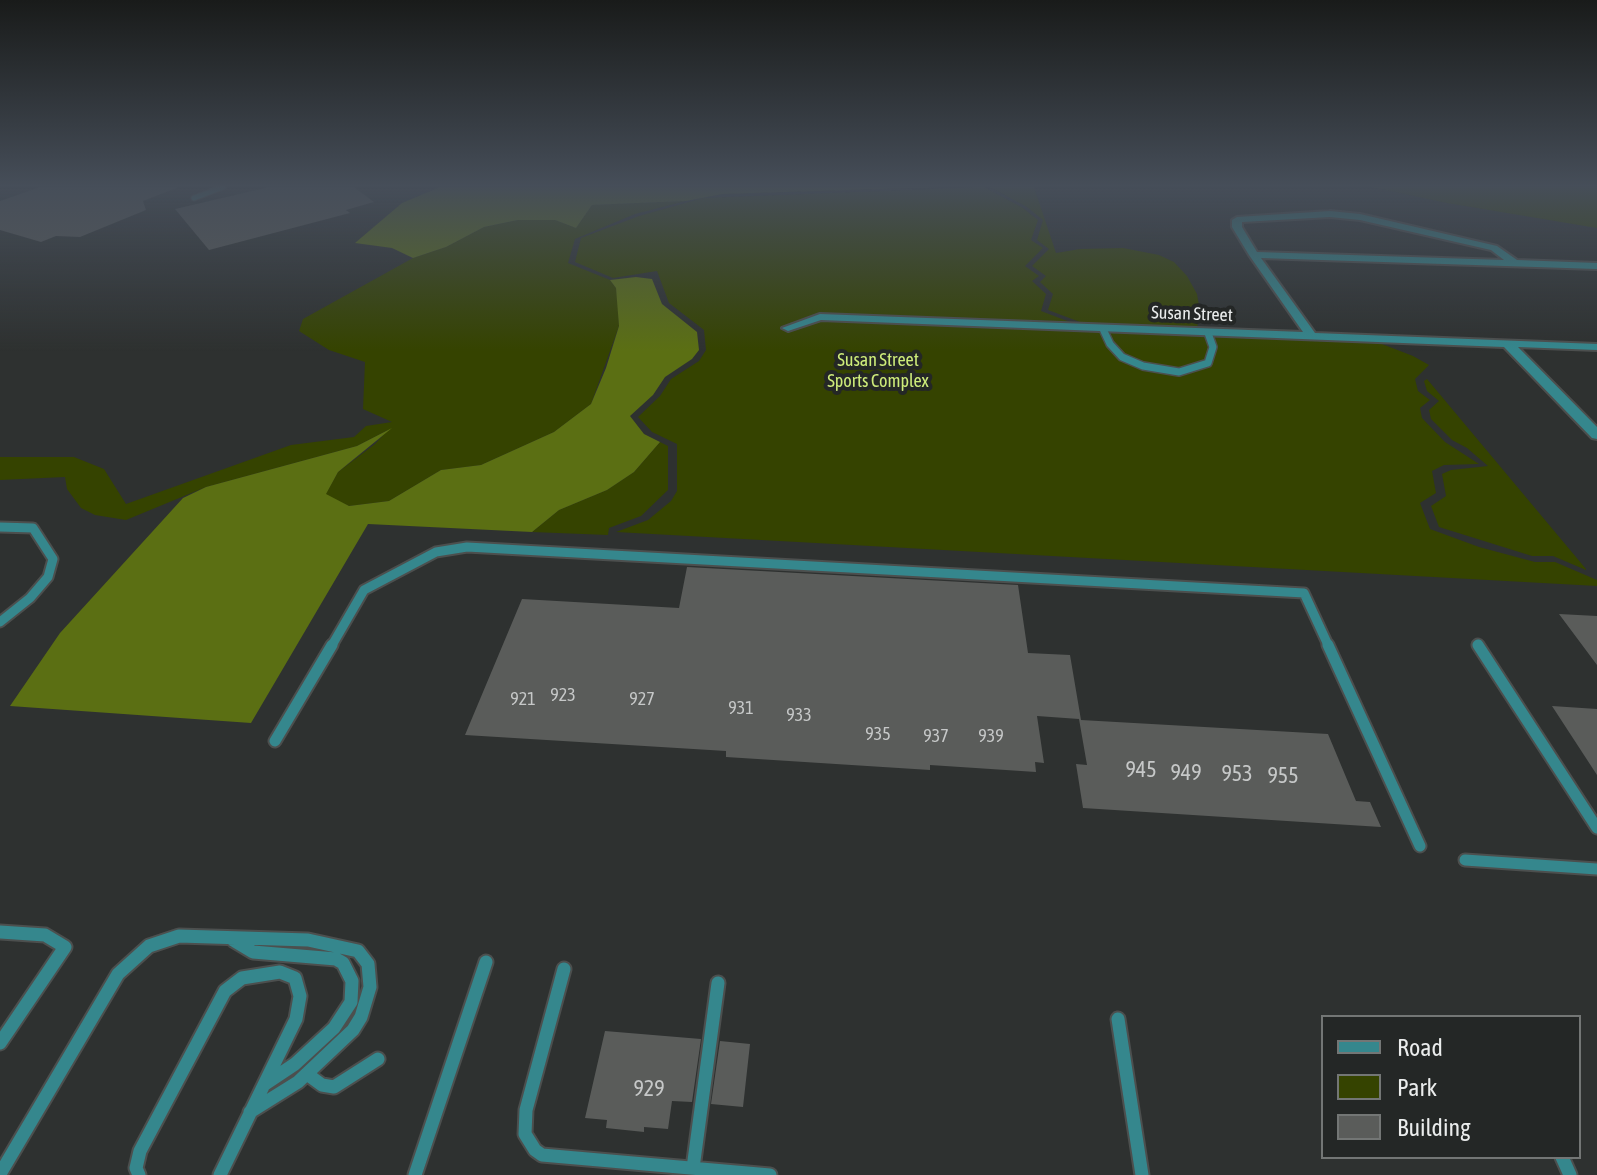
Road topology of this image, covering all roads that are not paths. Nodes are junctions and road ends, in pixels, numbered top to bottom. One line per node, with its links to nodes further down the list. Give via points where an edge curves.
1 (1246, 242): 3 (street)
2 (1467, 242): 4 (street, via 1494,248)
3 (1254, 255): 4 (street); 9 (street)
4 (1512, 261): 5 (street)
5 (1597, 266)
6 (788, 328): 7 (street, Susan Street, via 820,317)
7 (1103, 329): 8 (street, Susan Street); 8 (lane, via 1122,357 1179,372 1208,363 1213,347)
8 (1208, 333): 9 (street, Susan Street)
9 (1312, 337): 10 (street, Susan Street)
10 (1508, 344): 11 (street, Susan Street); 12 (street)
11 (1597, 347)
12 (1597, 435)
13 (1, 528): 14 (lane, via 33,528 53,559 48,577)
14 (0, 622)
15 (1478, 645): 17 (lane)
16 (275, 741): 18 (lane, via 364,590 436,552 467,547 1304,593)
17 (1597, 828)
18 (1420, 846)
19 (1465, 860): 20 (lane)
20 (1597, 869)
21 (0, 932): 27 (lane, via 45,935 65,947)
22 (230, 938): 29 (lane, via 345,946 358,951 368,964 370,987 361,1017); 30 (lane, via 253,952 336,959 349,970 352,981 351,1002 334,1028); 33 (lane, via 172,937 126,964)
23 (486, 962): 36 (lane)
24 (564, 969): 32 (lane, via 526,1110 529,1143 542,1155)
25 (718, 983): 32 (lane)
26 (1118, 1019): 38 (lane)
27 (0, 1043)
28 (378, 1059): 29 (lane, via 334,1087)
29 (307, 1074): 31 (lane)
30 (264, 1084): 31 (lane); 34 (lane, via 296,1019 300,996 295,978 280,972 242,978 225,991 140,1151)
31 (250, 1112): 35 (lane)
32 (693, 1168): 37 (lane)
33 (0, 1174)
34 (139, 1175)
35 (220, 1175)
36 (415, 1175)
37 (770, 1175)
38 (1142, 1175)

